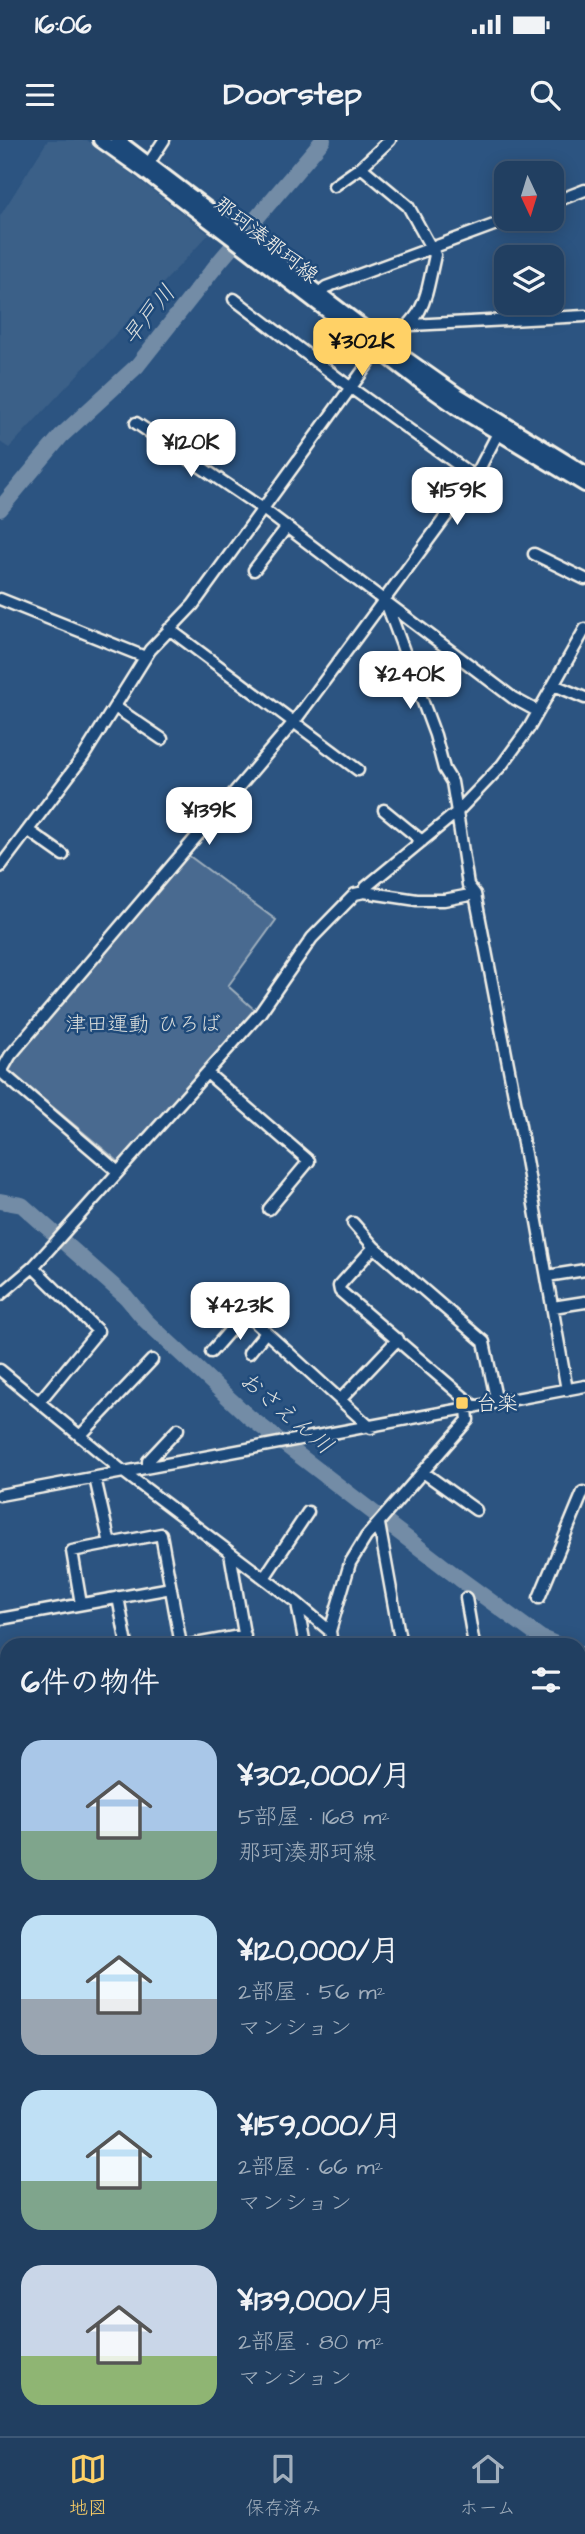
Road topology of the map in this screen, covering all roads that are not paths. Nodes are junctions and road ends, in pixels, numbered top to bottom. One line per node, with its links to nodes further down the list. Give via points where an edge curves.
1 (100, 140): 11 (main road, 那珂湊那珂線)
2 (117, 140): 5 (main road, 那珂湊那珂線)
3 (164, 140): 5 (street)
4 (390, 140): 6 (street)
5 (149, 163): 11 (main road, 那珂湊那珂線)
6 (362, 167): 7 (street); 12 (street, via 408,206)
7 (334, 186)
8 (585, 190): 9 (street)
9 (564, 198)
10 (494, 225): 12 (street)
11 (228, 229): 13 (main road, 那珂湊那珂線)
12 (433, 248): 13 (street, via 326,287); 16 (street, via 423,308)
13 (315, 296): 17 (main road, 那珂湊那珂線)
14 (234, 299): 18 (street)
15 (585, 316): 16 (street)
16 (411, 325): 17 (street)
17 (383, 348): 18 (street); 20 (main road, 那珂湊那珂線, via 457,408); 21 (main road, 那珂湊那珂線)
18 (351, 388): 22 (street); 24 (street)
19 (136, 423): 24 (street)
20 (498, 433): 22 (street); 23 (main road, 那珂湊那珂線)
21 (585, 473)
22 (475, 477): 30 (street)
23 (585, 485)
24 (263, 509): 25 (street); 31 (street, via 193,605)
25 (286, 528): 27 (street); 30 (street)
26 (534, 554): 28 (street)
27 (254, 570)
28 (585, 579)
29 (0, 599): 33 (street)
30 (385, 602): 37 (street); 38 (street); 42 (street, via 452,782)
31 (169, 629): 33 (street); 38 (street)
32 (583, 636): 34 (street)
33 (145, 657): 36 (street)
34 (554, 685): 35 (street); 37 (street)
35 (585, 698)
36 (115, 707): 39 (street); 43 (street)
37 (537, 711): 42 (street, via 502,765)
38 (294, 722): 40 (street); 49 (street)
39 (162, 738)
40 (358, 770)
41 (384, 810): 44 (street)
42 (457, 812): 44 (street); 48 (street, via 468,884)
43 (29, 831): 45 (street); 46 (street)
44 (422, 841): 47 (street)
45 (63, 855)
46 (0, 867)
47 (364, 892): 48 (street, via 417,900); 50 (street, via 355,894 323,925 260,1013)
48 (475, 894): 57 (street)
49 (0, 1072): 51 (street)
50 (207, 1073): 51 (street); 52 (street, via 309,1161)
51 (117, 1171): 55 (street)
52 (269, 1209)
53 (353, 1223): 54 (street)
54 (374, 1247): 62 (street, via 339,1286 340,1291); 71 (street, via 484,1342)
55 (33, 1266): 58 (street); 70 (street, via 98,1331)
56 (585, 1270): 57 (street)
57 (547, 1276): 60 (street)
58 (0, 1294)
59 (585, 1302): 60 (street)
60 (553, 1307): 68 (street)
61 (266, 1332): 63 (street, via 245,1313); 64 (street); 69 (street)
62 (398, 1339): 69 (street); 72 (street)
63 (211, 1352)
64 (249, 1353)
65 (152, 1360): 75 (street)
66 (0, 1370): 70 (street)
67 (585, 1386): 68 (street)
68 (566, 1390): 71 (street)
69 (340, 1399): 73 (street)
70 (39, 1402): 75 (street)
71 (497, 1403): 72 (street)
72 (471, 1408): 73 (street); 78 (street, via 468,1420)
73 (371, 1428): 76 (street)
74 (178, 1429): 76 (street, via 148,1461)
75 (80, 1436): 77 (street)
76 (148, 1467): 77 (street)
77 (125, 1472): 79 (street); 86 (street)
78 (423, 1472): 82 (street); 84 (street)
79 (95, 1478): 81 (street); 85 (street)
80 (583, 1492): 91 (street)
81 (0, 1495)
82 (476, 1510)
83 (309, 1512): 87 (street)
84 (379, 1524): 95 (street, via 350,1563); 101 (street)
85 (110, 1544): 88 (street, via 161,1534); 93 (street, via 72,1550)
86 (230, 1553): 87 (street); 98 (street)
87 (264, 1578): 92 (street)
88 (171, 1588): 89 (street); 97 (street)
89 (118, 1597): 93 (street); 96 (street)
90 (466, 1598): 102 (street)
91 (539, 1598)
92 (297, 1603): 95 (street); 99 (street)
93 (81, 1604): 94 (street)
94 (0, 1619)
95 (330, 1631): 100 (street)
96 (126, 1638)
97 (180, 1638)
98 (245, 1638)
99 (304, 1638)
100 (331, 1638)
101 (400, 1638)
102 (473, 1638)

